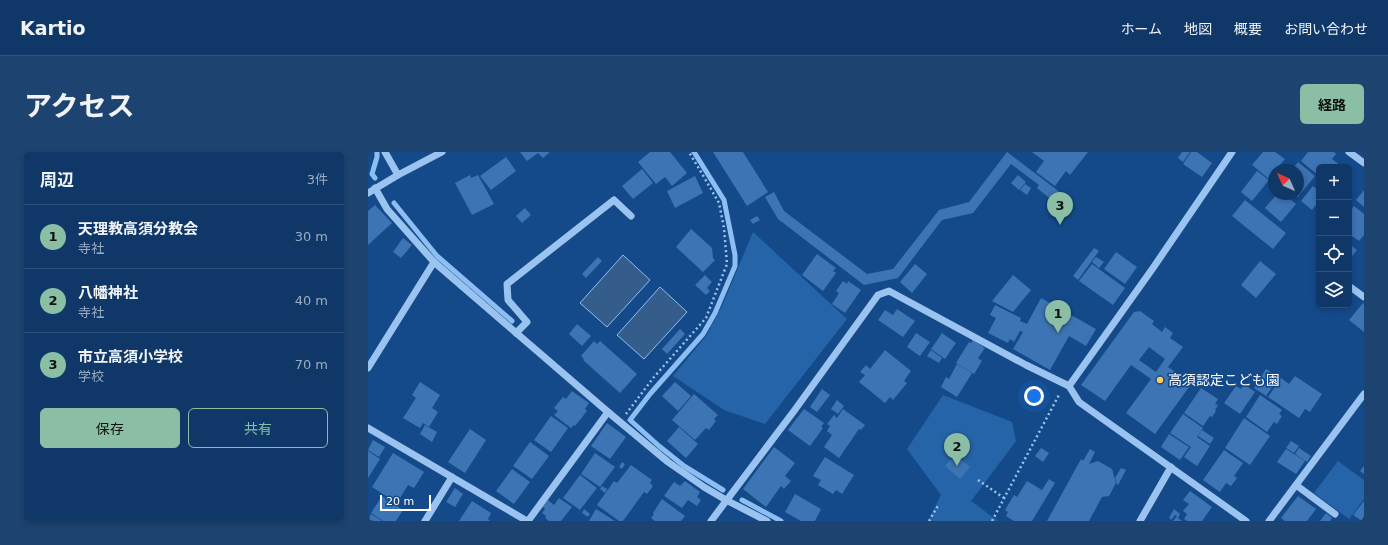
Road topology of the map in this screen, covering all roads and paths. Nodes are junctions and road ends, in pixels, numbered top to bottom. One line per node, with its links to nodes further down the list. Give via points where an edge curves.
1 (385, 152): 7 (street)
2 (442, 152): 7 (street)
3 (689, 152): 19 (path, via 719,203 727,264 706,318 654,377)
4 (1232, 152): 16 (street, via 1153,268)
5 (1349, 152): 6 (street)
6 (1364, 163)
7 (398, 175): 8 (street)
8 (375, 188): 9 (street); 11 (street, via 387,209)
9 (368, 193)
10 (631, 216): 14 (street, via 614,200 507,284 508,300 527,322)
11 (434, 262): 14 (street); 15 (street)
12 (1352, 288): 13 (street)
13 (1364, 297)
14 (516, 333): 18 (street)
15 (368, 368)
16 (1067, 385): 21 (street, via 1079,402); 25 (path); 26 (street, via 889,291 878,295)
17 (1364, 394): 24 (street)
18 (608, 412): 19 (street); 30 (street)
19 (620, 422): 26 (street, via 668,462)
20 (368, 428): 22 (street)
21 (1171, 467): 35 (street); 36 (street)
22 (452, 477): 29 (street); 30 (street)
23 (978, 480): 25 (path)
24 (1296, 486): 28 (street); 37 (street)
25 (1004, 498): 34 (path)
26 (726, 500): 31 (street); 32 (street)
27 (939, 504): 33 (path)
28 (1335, 514)
29 (425, 521)
30 (527, 521)
31 (711, 521)
32 (768, 521)
33 (929, 521)
34 (992, 521)
35 (1140, 521)
36 (1246, 521)
37 (1269, 521)

